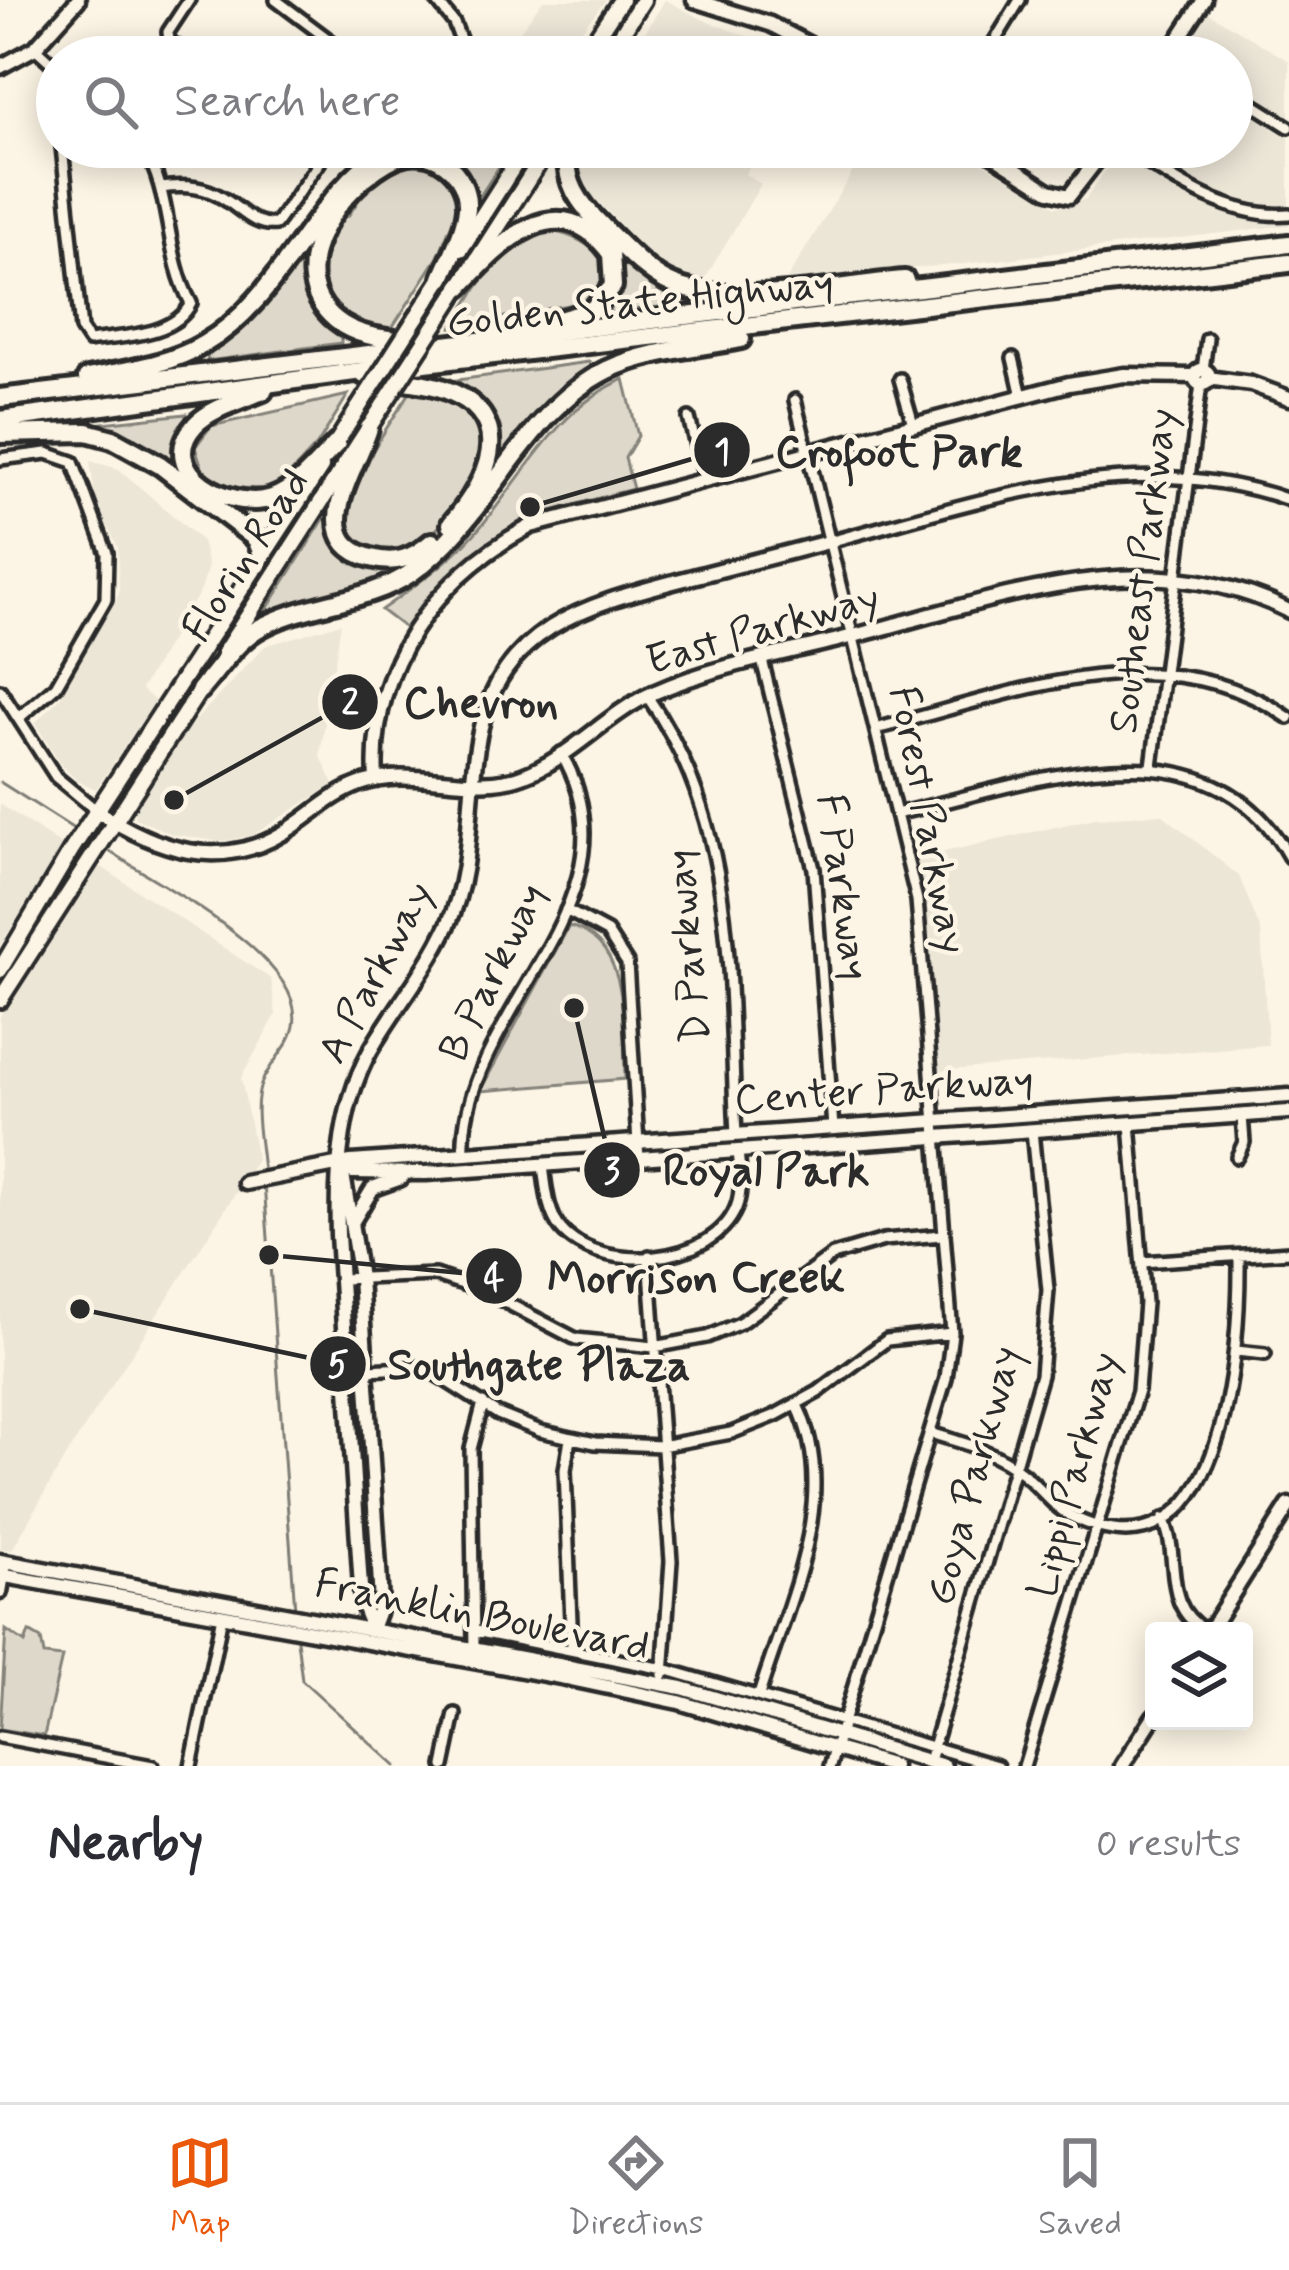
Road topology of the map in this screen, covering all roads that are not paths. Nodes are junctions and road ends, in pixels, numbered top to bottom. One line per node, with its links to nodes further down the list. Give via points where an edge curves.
1 (78, 0): 10 (street)
2 (189, 0): 11 (street)
3 (276, 0): 12 (street)
4 (436, 0): 13 (street)
5 (621, 0): 14 (main road)
6 (643, 0): 15 (main road)
7 (694, 0): 16 (street)
8 (1020, 0): 17 (street)
9 (1204, 0): 18 (street)
10 (46, 36)
11 (168, 36)
12 (324, 36)
13 (459, 36)
14 (596, 36)
15 (620, 36)
16 (793, 36)
17 (998, 36)
18 (1182, 36)
19 (35, 48): 20 (street)
20 (0, 67)
21 (1253, 104): 22 (street)
22 (1289, 127)
23 (64, 168): 35 (street, via 89,340 151,331 190,303 172,257)
24 (152, 168): 35 (street)
25 (317, 168): 35 (street, via 276,224 249,218 208,188)
26 (363, 168): 51 (highway, via 250,304 206,344 151,365)
27 (381, 168): 45 (highway, via 344,201 314,247 314,286 335,320 370,336)
28 (448, 168): 39 (highway, via 467,207)
29 (513, 168): 39 (main road, Florin Road)
30 (536, 168): 41 (main road, Florin Road)
31 (566, 168): 40 (highway, via 587,211 648,270 682,288 720,296 922,278)
32 (1013, 168): 33 (street, via 1069,196)
33 (1091, 168)
34 (1160, 168): 36 (street, via 1220,202 1260,216)
35 (161, 188)
36 (1289, 214)
37 (1289, 244): 40 (highway, Golden State Highway)
38 (1289, 263): 42 (highway, Golden State Highway)
39 (442, 278): 60 (main road, Florin Road, bridge)
40 (965, 284): 44 (highway, Golden State Highway)
41 (460, 287): 44 (highway, via 508,237 545,222 584,229 611,254 613,286 602,303); 58 (main road, Florin Road, bridge)
42 (819, 322): 47 (highway, Golden State Highway); 74 (highway, via 649,356 593,378 552,412 433,556 378,589 260,628)
43 (1207, 339): 48 (street, Southeast Parkway)
44 (496, 340): 45 (highway, Golden State Highway)
45 (440, 346): 51 (highway, Golden State Highway)
46 (1012, 358): 52 (street)
47 (358, 373): 50 (highway, Golden State Highway); 58 (highway, via 453,392 489,436 478,493 451,526 400,560 362,556 338,524 338,502)
48 (1202, 377): 52 (street, via 1124,375); 53 (street); 63 (street, Southeast Parkway)
49 (900, 379): 57 (street)
50 (284, 382): 56 (highway, Golden State Highway); 60 (highway, via 196,424 184,454 192,476 221,496 254,502 291,488)
51 (0, 396)
52 (1022, 396): 57 (street)
53 (1289, 398)
54 (795, 400): 61 (street, Forest Parkway)
55 (689, 418): 64 (street)
56 (0, 420)
57 (913, 424): 61 (street)
58 (369, 428): 74 (main road, Florin Road)
59 (0, 434): 67 (highway, via 87,432 137,451 256,539)
60 (337, 443): 67 (main road, Florin Road)
61 (808, 452): 64 (street); 66 (street, Forest Parkway)
62 (0, 459): 76 (street, via 47,453 73,462 110,574 103,607 73,661)
63 (1190, 477): 65 (street); 66 (street, via 1069,481); 68 (street, Southeast Parkway)
64 (704, 478): 81 (street, via 543,520 481,559 390,670 377,710)
65 (1289, 500)
66 (832, 541): 70 (street, Forest Parkway); 82 (street, A Parkway, via 601,602 551,625 493,694)
67 (258, 565): 83 (main road, Florin Road)
68 (1177, 578): 69 (street, East Parkway); 70 (street, East Parkway, via 1078,580); 72 (street, Southeast Parkway)
69 (1289, 611)
70 (855, 635): 71 (street, East Parkway); 78 (street, Forest Parkway)
71 (762, 659): 75 (street, East Parkway); 95 (street, F Parkway, via 814,869)
72 (1164, 672): 77 (street, via 1226,686); 78 (street, via 1090,675); 80 (street, Southeast Parkway)
73 (0, 690): 76 (street, East Parkway)
74 (200, 691): 85 (main road, Florin Road)
75 (647, 696): 79 (street, East Parkway); 97 (street, D Parkway, via 697,783 718,857)
76 (20, 717): 83 (street, East Parkway, via 56,777)
77 (1289, 718)
78 (878, 728): 84 (street, Forest Parkway)
79 (561, 752): 82 (street, East Parkway, via 524,776); 87 (street, B Parkway, via 582,815)
80 (1152, 766): 84 (street, via 1106,768); 86 (street, via 1233,794)
81 (376, 780): 82 (street, East Parkway); 85 (street, East Parkway, via 328,800 271,840 227,854 178,851)
82 (473, 782): 105 (street, A Parkway, via 449,922 355,1081)
83 (97, 811): 85 (street, East Parkway); 88 (main road, Florin Road)
84 (900, 813): 93 (street, Forest Parkway, via 923,946)
85 (114, 822): 89 (main road, Florin Road)
86 (1289, 857)
87 (566, 910): 99 (street, via 607,932 627,963); 101 (street, B Parkway, via 481,1069)
88 (0, 970)
89 (0, 1000)
90 (1289, 1096): 93 (street, Center Parkway)
91 (1289, 1112): 92 (street, Center Parkway)
92 (1242, 1116): 94 (street, Center Parkway); 102 (street)
93 (932, 1123): 95 (street, Center Parkway); 98 (street, Forest Parkway)
94 (1130, 1124): 96 (street, Center Parkway); 113 (street, Lippi Parkway)
95 (833, 1128): 97 (street, Center Parkway)
96 (1033, 1131): 98 (street, Center Parkway); 127 (street, Goya Parkway, via 1048,1319)
97 (736, 1135): 99 (street, Center Parkway)
98 (933, 1139): 100 (street, Center Parkway); 109 (street, Forest Parkway)
99 (639, 1141): 101 (street, Center Parkway); 103 (street)
100 (738, 1152): 103 (street, Center Parkway); 111 (street, via 740,1196 729,1220 695,1245)
101 (464, 1154): 105 (street, Center Parkway)
102 (1238, 1157)
103 (639, 1160): 104 (street, Center Parkway)
104 (543, 1166): 106 (street, Center Parkway); 111 (street, via 563,1232 604,1252)
105 (342, 1167): 106 (street, Center Parkway); 107 (street, Center Parkway); 108 (street, A Parkway); 115 (street, A Parkway)
106 (426, 1173): 108 (street, via 373,1188)
107 (245, 1183)
108 (352, 1222): 114 (street, A Parkway)
109 (941, 1235): 116 (street, Forest Parkway); 117 (street, via 833,1255 740,1323)
110 (1289, 1252): 112 (street)
111 (649, 1256): 117 (street)
112 (1239, 1257): 113 (street); 118 (street)
113 (1142, 1262): 130 (street, Lippi Parkway, via 1140,1376)
114 (360, 1278): 115 (street); 117 (street, via 435,1275 576,1339); 120 (street, A Parkway)
115 (341, 1280): 121 (street, A Parkway)
116 (952, 1334): 123 (street, via 886,1340); 124 (street, Forest Parkway)
117 (654, 1347): 126 (street)
118 (1236, 1351): 119 (street); 129 (street, via 1206,1471)
119 (1264, 1354)
120 (365, 1370): 121 (street); 122 (street, via 424,1367); 137 (street, A Parkway, via 381,1605)
121 (348, 1371): 137 (street, A Parkway, via 362,1603)
122 (483, 1403): 125 (street); 136 (street, via 470,1461)
123 (797, 1405): 126 (street, via 731,1433); 141 (street, via 816,1461 815,1504)
124 (930, 1433): 127 (street); 144 (street, Forest Parkway)
125 (570, 1439): 126 (street); 139 (street)
126 (662, 1446): 140 (street, via 672,1591)
127 (1014, 1467): 130 (street, via 1059,1508); 147 (street, Goya Parkway)
128 (1287, 1512): 135 (street)
129 (1163, 1519): 130 (street); 134 (street, via 1178,1602)
130 (1100, 1526): 156 (street, Lippi Parkway)
131 (2, 1568): 132 (street); 133 (street, Franklin Boulevard); 137 (street, Franklin Boulevard, via 272,1609)
132 (0, 1592)
133 (222, 1616): 137 (street, Franklin Boulevard, via 329,1636); 150 (street)
134 (1191, 1622)
135 (1213, 1622)
136 (475, 1631): 138 (street); 139 (street)
137 (372, 1635): 138 (street, Franklin Boulevard); 140 (street, Franklin Boulevard)
138 (474, 1647): 140 (street, Franklin Boulevard)
139 (572, 1647): 140 (street)
140 (661, 1684): 141 (street); 144 (street, Franklin Boulevard)
141 (759, 1695): 144 (street)
142 (454, 1714): 151 (street)
143 (1145, 1730): 157 (street)
144 (839, 1734): 147 (street, Franklin Boulevard); 152 (street, Forest Parkway); 153 (street, Franklin Boulevard)
145 (0, 1737): 146 (street)
146 (94, 1754): 148 (street); 149 (street)
147 (931, 1754): 154 (street, Franklin Boulevard); 155 (street)
148 (91, 1766)
149 (153, 1766)
150 (191, 1766)
151 (443, 1766)
152 (830, 1766)
153 (893, 1766)
154 (944, 1766)
155 (997, 1766)
156 (1024, 1766)
157 (1122, 1766)

